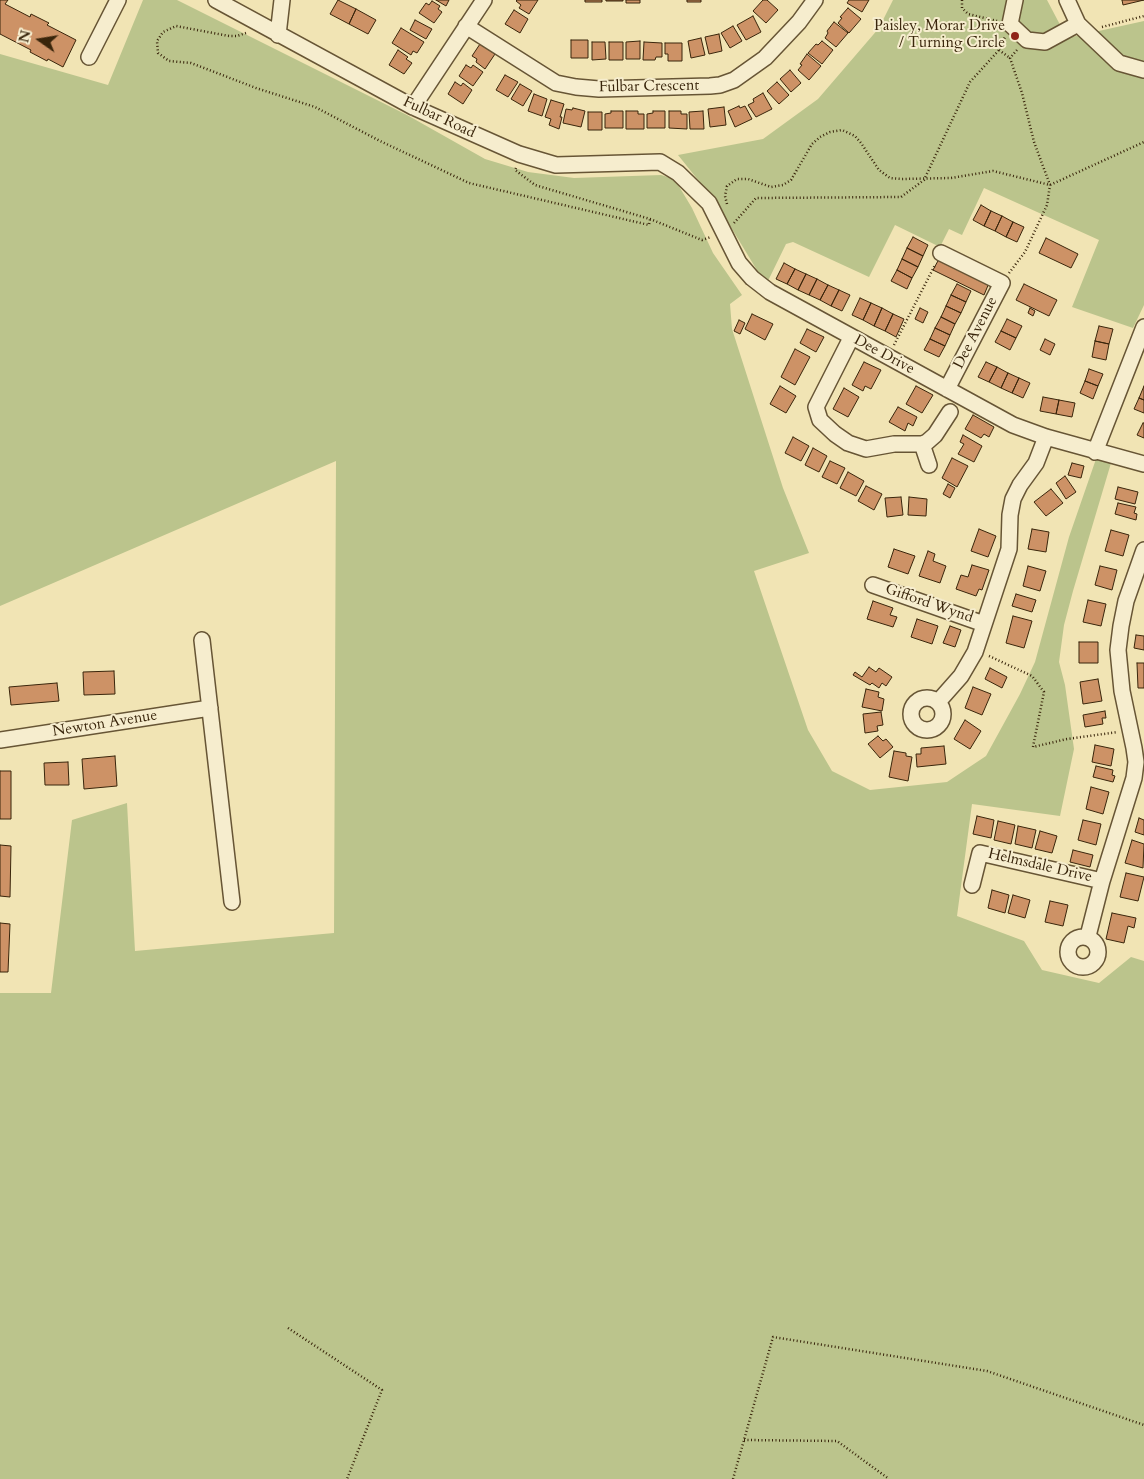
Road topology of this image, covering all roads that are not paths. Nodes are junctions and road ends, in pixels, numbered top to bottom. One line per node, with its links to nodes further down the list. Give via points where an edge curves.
1 (118, 0): 11 (street)
2 (216, 0): 10 (street, Fulbar Road)
3 (282, 0): 10 (street)
4 (484, 0): 8 (street)
5 (815, 0): 8 (street, Fulbar Crescent, via 800,22 765,58 734,80 710,86 576,88 556,83)
6 (1015, 0): 9 (street, via 1010,24 1027,40 1045,42)
7 (1067, 0): 9 (street)
8 (466, 26): 13 (street)
9 (1082, 28): 12 (street, via 1119,63)
10 (278, 34): 13 (street, Fulbar Road)
11 (89, 57)
12 (1144, 70)
13 (413, 107): 14 (street, Fulbar Road, via 519,154 556,165 660,162)
14 (678, 173): 17 (street, Dee Drive, via 709,203 739,263 752,278 770,292)
15 (941, 253): 18 (street, Dee Avenue, via 1002,283)
16 (1144, 328): 22 (street)
17 (852, 338): 18 (street, Dee Drive); 21 (street, via 816,407 820,420 856,447)
18 (946, 389): 20 (street, Dee Drive, via 1013,425)
19 (950, 412): 21 (street, via 935,436)
20 (1046, 437): 22 (street, Dee Drive); 27 (street, Gifford Wynd, via 1036,464 1013,500 1009,550)
21 (922, 444): 24 (street)
22 (1095, 452): 23 (street, Dee Drive)
23 (1144, 464)
24 (929, 465)
25 (1144, 550): 32 (street, Helmsdale Drive, via 1126,601 1118,650 1122,691 1136,762 1134,778)
26 (873, 585): 27 (street, Gifford Wynd)
27 (984, 624): 29 (street, Gifford Wynd, via 976,652)
28 (202, 640): 30 (street)
29 (938, 702)
30 (210, 708): 31 (street, Newton Avenue); 34 (street)
31 (0, 740)
32 (1102, 881): 33 (street, Helmsdale Drive, via 980,853); 35 (street, Helmsdale Drive)
33 (972, 885)
34 (232, 902)
35 (1088, 936)

